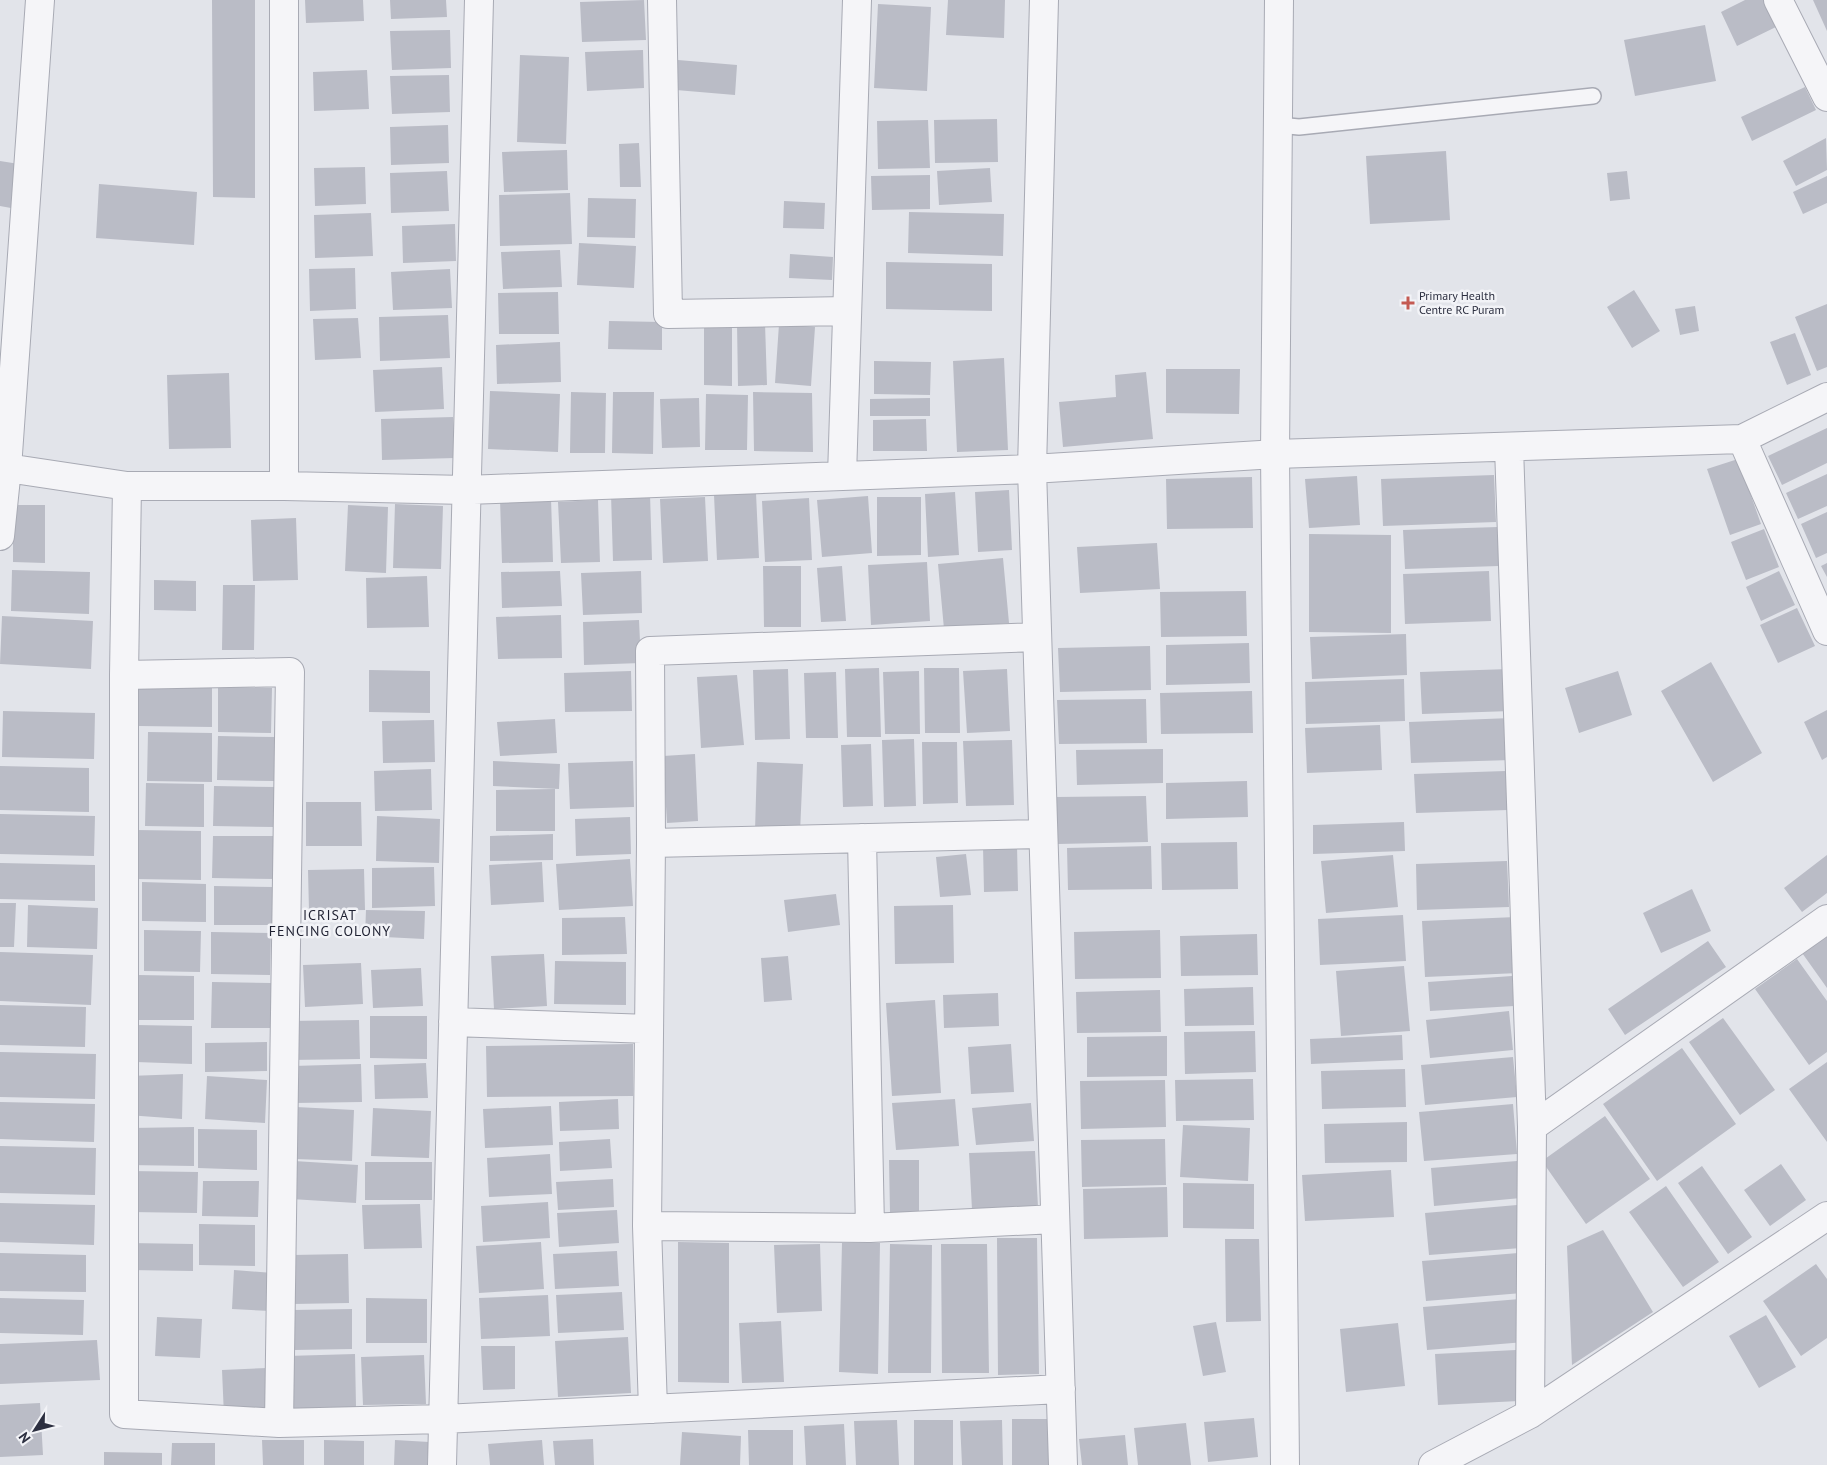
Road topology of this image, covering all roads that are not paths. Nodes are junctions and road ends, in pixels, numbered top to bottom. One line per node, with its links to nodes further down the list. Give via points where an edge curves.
1 (40, 0): 17 (street)
2 (284, 0): 21 (street)
3 (479, 0): 22 (street)
4 (662, 0): 12 (street, via 668,314)
5 (857, 0): 12 (street)
6 (1044, 0): 18 (street)
7 (1279, 0): 11 (street)
8 (1778, 0): 9 (street)
9 (1825, 90)
10 (1594, 96): 11 (lane, via 1299,126)
11 (1278, 125): 16 (street)
12 (847, 311): 19 (street)
13 (1827, 396): 14 (street)
14 (1742, 439): 15 (street); 24 (street)
15 (1509, 447): 16 (street); 33 (street)
16 (1274, 454): 18 (street); 45 (street)
17 (7, 468): 20 (street); 23 (street)
18 (1032, 469): 19 (street); 25 (street)
19 (842, 476): 22 (street)
20 (127, 486): 21 (street); 26 (street)
21 (284, 486): 22 (street)
22 (466, 490): 31 (street)
23 (0, 536)
24 (1827, 631)
25 (1037, 637): 27 (street); 29 (street, via 650,651)
26 (124, 675): 42 (street, via 124,1414); 42 (street, via 290,672)
27 (1043, 834): 28 (street); 35 (street)
28 (862, 838): 29 (street); 37 (street)
29 (650, 843): 32 (street)
30 (1827, 919): 33 (street)
31 (453, 1022): 32 (street); 41 (street)
32 (649, 1029): 36 (street)
33 (1532, 1127): 40 (street)
34 (1827, 1216): 40 (street)
35 (1055, 1219): 37 (street); 38 (street)
36 (647, 1226): 37 (street); 39 (street)
37 (870, 1228)
38 (1061, 1389): 39 (street); 44 (street)
39 (653, 1409): 41 (street)
40 (1530, 1414): 46 (street)
41 (443, 1419): 42 (street); 43 (street)
42 (279, 1424)
43 (442, 1465)
44 (1063, 1465)
45 (1285, 1465)
46 (1433, 1465)

